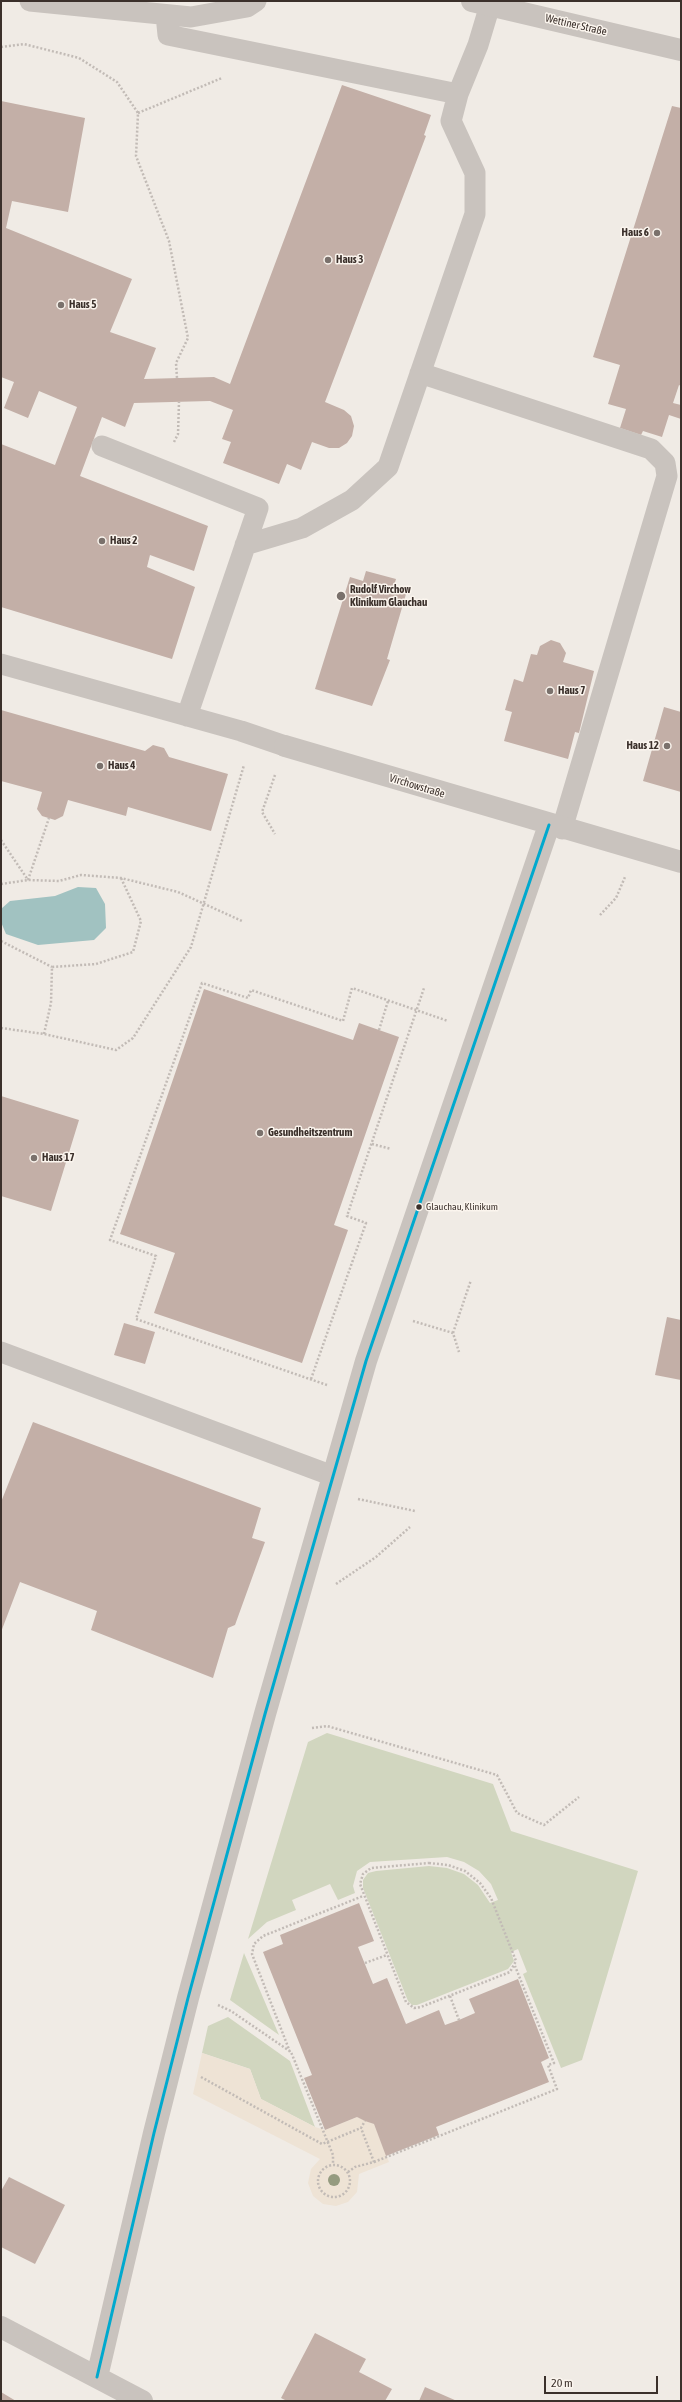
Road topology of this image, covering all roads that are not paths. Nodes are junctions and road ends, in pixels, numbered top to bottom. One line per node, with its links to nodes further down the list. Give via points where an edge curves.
1 (30, 1): 4 (lane)
2 (256, 1): 4 (lane, via 247,7 191,17)
3 (481, 3): 5 (street, Wettiner Straße); 6 (lane, via 478,45)
4 (166, 15): 6 (lane, via 168,35)
5 (681, 50)
6 (458, 94): 7 (lane, via 451,121 475,173 475,214)
7 (420, 372): 9 (lane, via 388,467 352,500 302,528); 13 (lane, via 651,449 665,463 668,476)
8 (102, 446): 9 (lane, via 258,508)
9 (246, 545): 11 (lane)
10 (1, 664): 11 (lane)
11 (187, 716): 12 (lane)
12 (285, 746): 13 (street, Virchowstraße)
13 (556, 827): 14 (street, Virchowstraße); 16 (street, via 479,1031 382,1312)
14 (681, 862)
15 (1, 1352): 16 (lane)
16 (330, 1484): 18 (street, via 188,1998)
17 (1, 2327): 18 (street)
18 (98, 2377): 19 (street)
19 (142, 2401)

